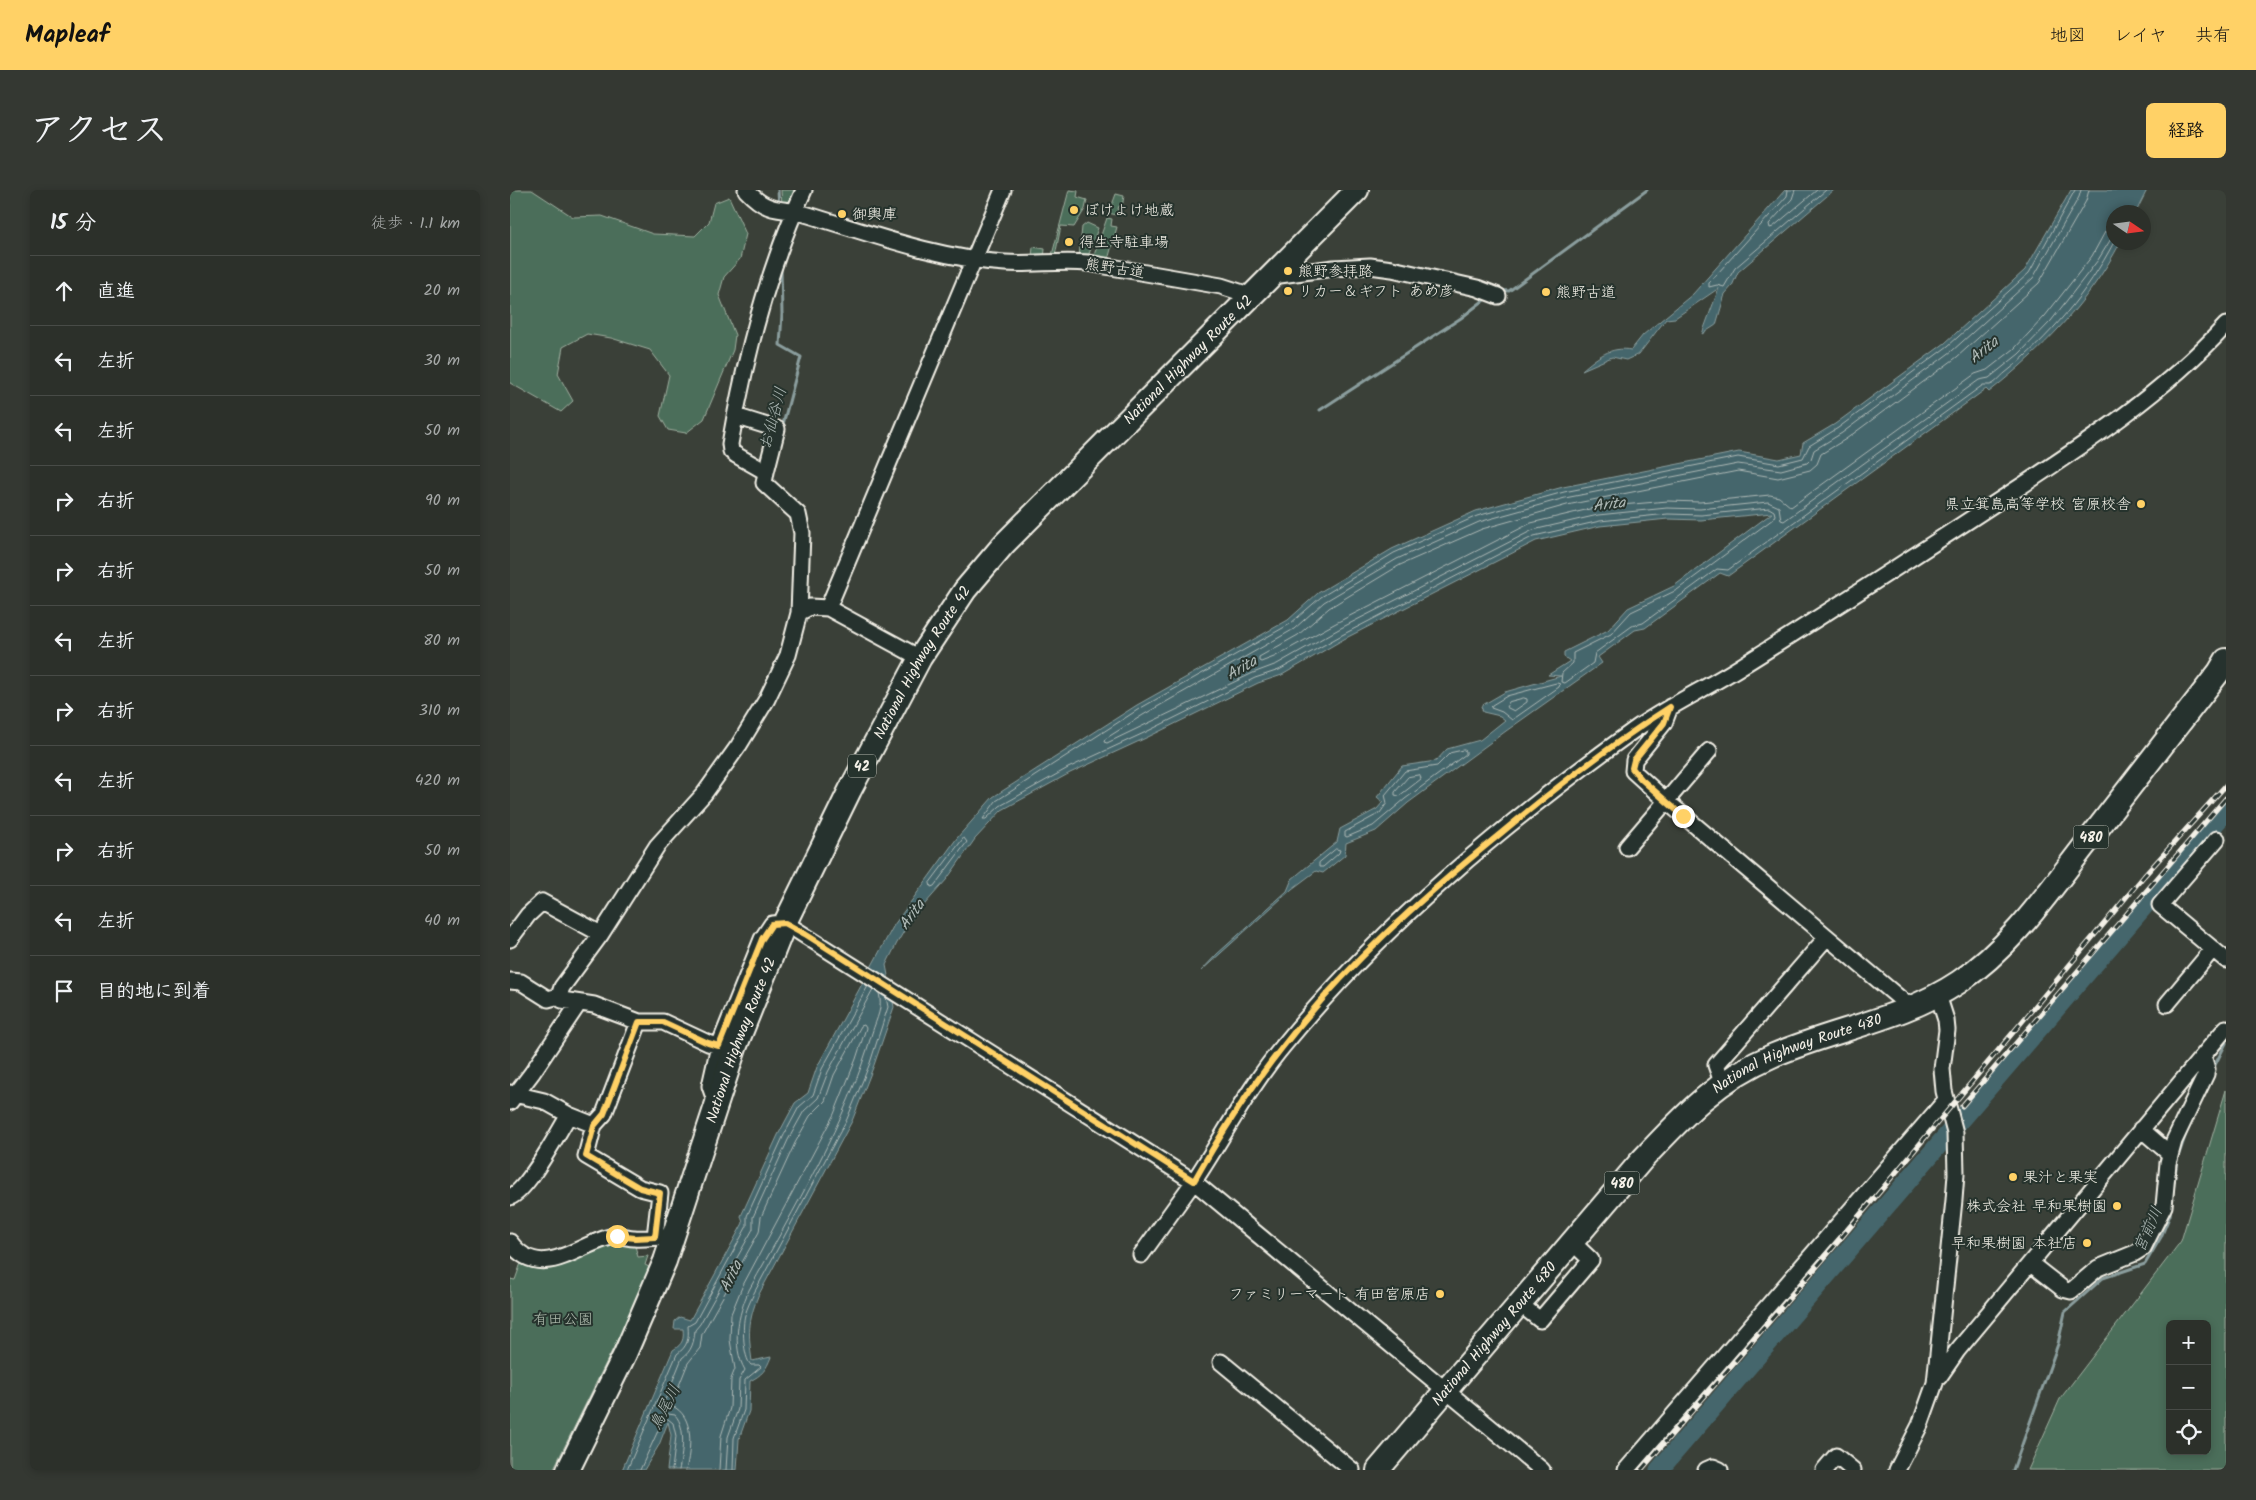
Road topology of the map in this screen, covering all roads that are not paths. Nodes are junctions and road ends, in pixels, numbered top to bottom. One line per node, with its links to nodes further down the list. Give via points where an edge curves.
1 (746, 190): 5 (street, 熊野古道, via 757,201 774,210)
2 (804, 190): 5 (street)
3 (1002, 190): 6 (street)
4 (1357, 190): 7 (highway, National Highway Route 42 / 42)
5 (795, 211): 6 (street, 熊野古道, via 922,250); 11 (street, via 759,311)
6 (975, 259): 8 (street, 熊野古道, via 1005,263 1088,263 1221,286); 13 (street)
7 (1272, 276): 8 (highway, National Highway Route 42 / 42); 9 (street, via 1370,266 1476,288)
8 (1252, 296): 15 (highway, National Highway Route 42 / 42, via 1004,544 965,590)
9 (1498, 296)
10 (2226, 325): 17 (street, via 2163,384 2053,465 1736,670)
11 (735, 416): 12 (street, via 731,451); 12 (street, via 777,429)
12 (766, 472): 14 (street, via 764,483 794,508 800,520 802,558)
13 (828, 608): 14 (street, via 810,608); 15 (street)
14 (798, 613): 23 (street, via 788,655 767,699 704,794 657,846)
15 (920, 658): 22 (highway, National Highway Route 42 / 42, via 854,782)
16 (2226, 660): 29 (highway, National Highway Route 480 / 480, via 2027,920 1982,964)
17 (1670, 707): 19 (street, via 1664,723 1632,764 1632,771); 46 (street, via 1635,729 1545,797 1446,878 1376,942 1282,1047 1247,1094)
18 (1709, 751): 19 (street)
19 (1665, 800): 21 (street); 24 (street)
20 (2216, 839): 26 (street, via 2160,904)
21 (1627, 847)
22 (785, 923): 36 (street, via 772,924 762,939); 41 (highway, National Highway Route 42 / 42, via 735,1048); 46 (street)
23 (601, 934): 25 (street, via 542,902); 30 (street, via 562,987)
24 (1827, 937): 33 (street); 38 (street, via 1716,1065)
25 (510, 939)
26 (2213, 949): 27 (street); 32 (street)
27 (2226, 960)
28 (510, 981): 30 (street, via 521,982 548,999)
29 (1938, 995): 33 (highway, National Highway Route 480 / 480); 40 (street, via 1946,1020 1942,1069)
30 (560, 996): 31 (street, via 562,1000)
31 (579, 1003): 34 (street, via 594,1004); 39 (street, via 532,1073)
32 (2167, 1004)
33 (1910, 1007): 38 (highway, National Highway Route 480 / 480, via 1774,1055)
34 (639, 1022): 36 (street, via 663,1022); 43 (street, via 604,1114)
35 (2226, 1028): 37 (street)
36 (719, 1046): 41 (street, via 710,1086)
37 (2203, 1056): 44 (street); 45 (street, via 2206,1074 2185,1114)
38 (1722, 1082): 54 (highway, National Highway Route 480 / 480, via 1685,1114 1641,1161)
39 (512, 1096): 42 (street, via 544,1101)
40 (1946, 1100): 53 (street, via 1955,1133 1956,1174); 59 (street)
41 (717, 1106): 48 (highway, National Highway Route 42 / 42)
42 (569, 1116): 43 (street); 47 (street, via 532,1175 516,1195)
43 (594, 1126): 48 (street, via 586,1156 640,1188 660,1193)
44 (2141, 1130): 45 (street); 51 (street)
45 (2170, 1154): 51 (street, via 2164,1206 2140,1250 2098,1268 2071,1291 2063,1290)
46 (1194, 1181): 50 (street); 54 (street)
47 (510, 1197)
48 (664, 1237): 49 (street, via 605,1238 562,1259 549,1260 524,1256); 55 (highway, National Highway Route 42 / 42, via 665,1261 625,1354)
49 (510, 1242)
50 (1141, 1255)
51 (2031, 1264): 53 (street, via 1957,1351)
52 (1221, 1362): 56 (street)
53 (1935, 1383): 64 (street, via 1920,1425)
54 (1446, 1391): 57 (highway, National Highway Route 480 / 480); 58 (street)
55 (568, 1470)
56 (1352, 1470)
57 (1378, 1470)
58 (1542, 1470)
59 (1626, 1470)
60 (1706, 1470): 61 (street, via 1713,1467)
61 (1720, 1470)
62 (1824, 1470): 63 (street, via 1836,1456)
63 (1853, 1470)
64 (1897, 1470)

